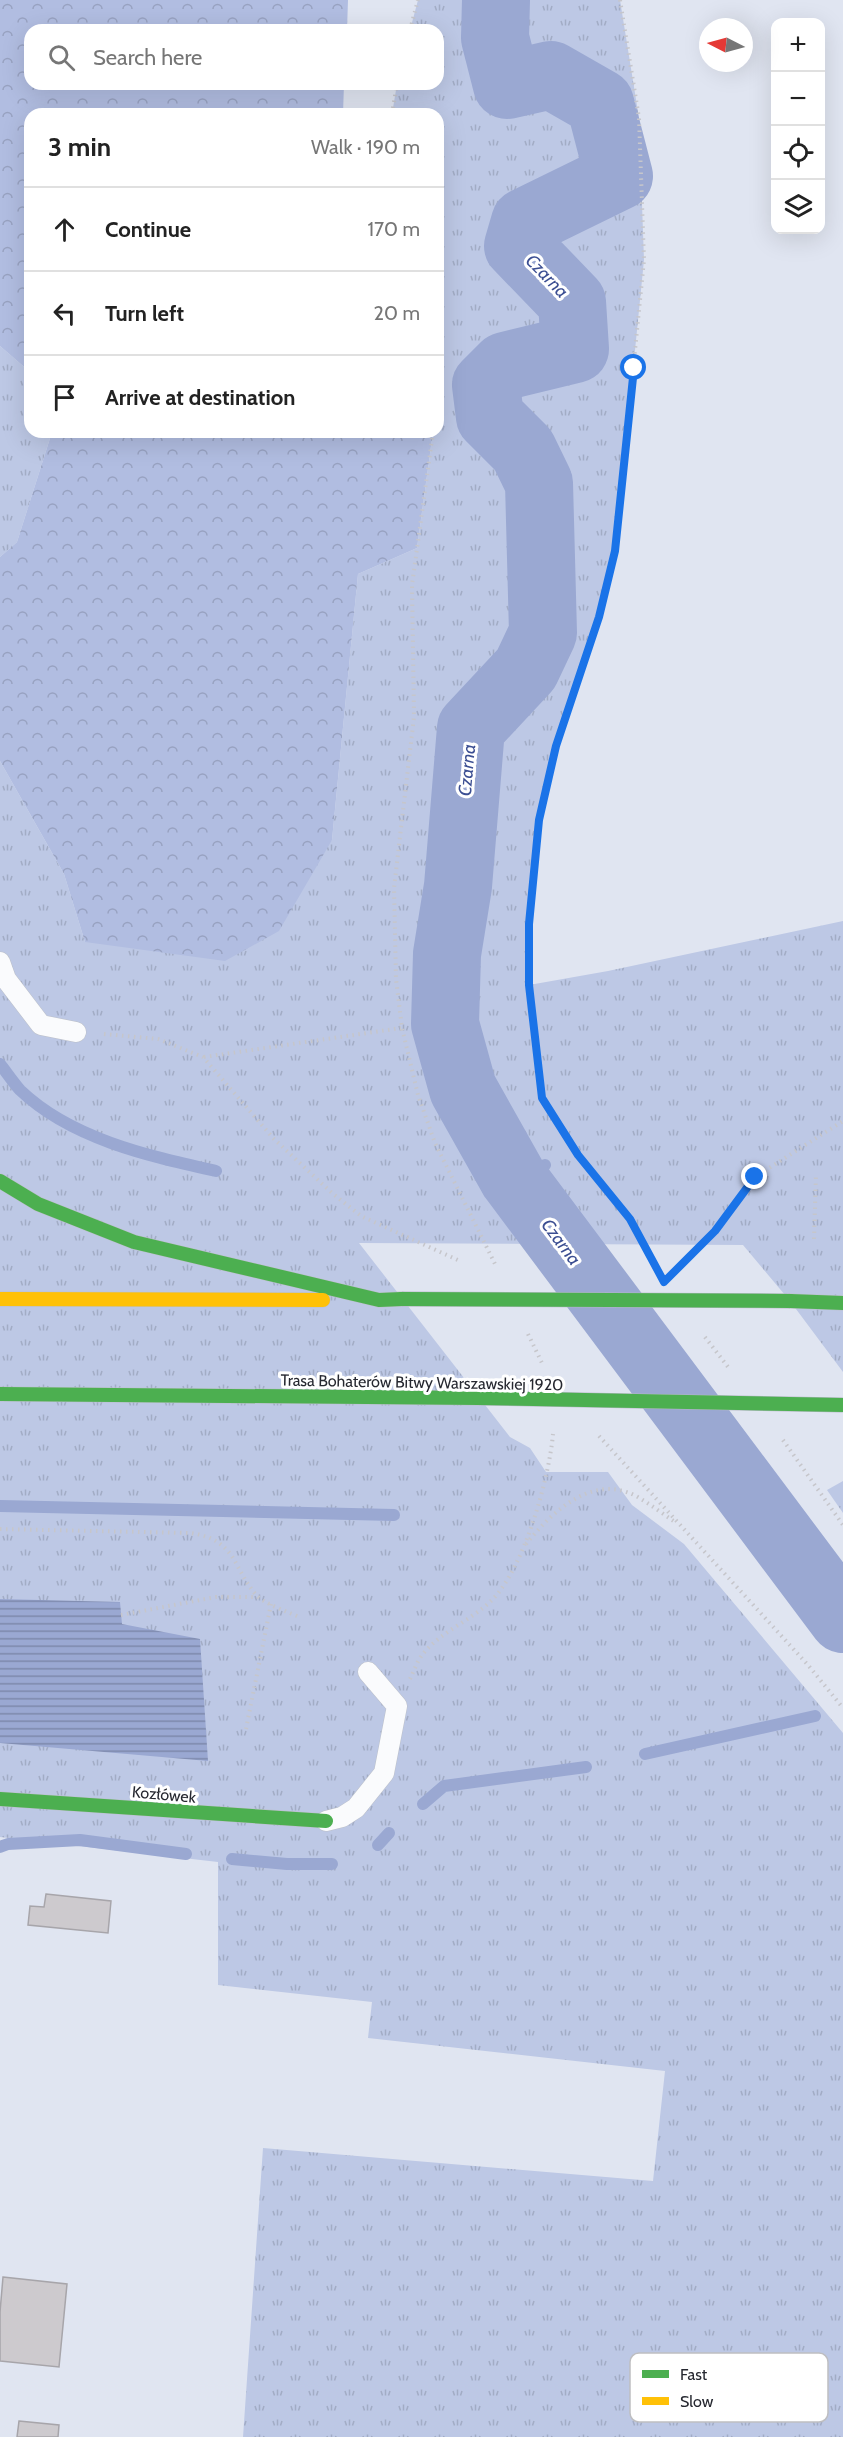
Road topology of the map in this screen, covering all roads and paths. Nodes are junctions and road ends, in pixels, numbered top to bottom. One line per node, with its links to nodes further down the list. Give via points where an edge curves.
1 (418, 0): 3 (path)
2 (620, 0): 17 (path, via 639,118 645,260 615,551 599,617 556,746 539,820 529,924 529,985 542,1098 578,1155 630,1219)
3 (412, 24)
4 (396, 90): 5 (path)
5 (393, 108)
6 (432, 438): 8 (path, via 412,585 414,717 394,888 396,979)
7 (0, 962): 9 (lane, via 6,979 41,1025)
8 (402, 1028): 10 (path); 16 (path, via 417,1095 435,1143)
9 (76, 1032)
10 (203, 1057)
11 (843, 1121): 15 (path, via 755,1177 715,1231)
12 (816, 1173): 14 (path)
13 (0, 1181): 19 (main road, via 38,1204 134,1242)
14 (814, 1239)
15 (679, 1268)
16 (498, 1270)
17 (659, 1273)
18 (0, 1299): 19 (main road)
19 (379, 1300): 20 (main road, bridge)
20 (843, 1303)
21 (0, 1394): 22 (main road, Trasa Bohaterów Bitwy Warszawskiej 1920, bridge)
22 (843, 1405)
23 (592, 1429): 24 (path)
24 (681, 1526): 26 (path, via 634,1495 610,1488 580,1494 545,1521); 32 (path)
25 (0, 1529): 27 (path, via 208,1536 226,1548)
26 (523, 1547)
27 (258, 1598): 28 (path); 29 (path, via 216,1597)
28 (271, 1604): 30 (path); 33 (path)
29 (121, 1615)
30 (299, 1617)
31 (368, 1672): 35 (lane, via 397,1706 384,1773 356,1808)
32 (843, 1708)
33 (246, 1729)
34 (0, 1799): 35 (main road, Kozłówek)
35 (326, 1821)

